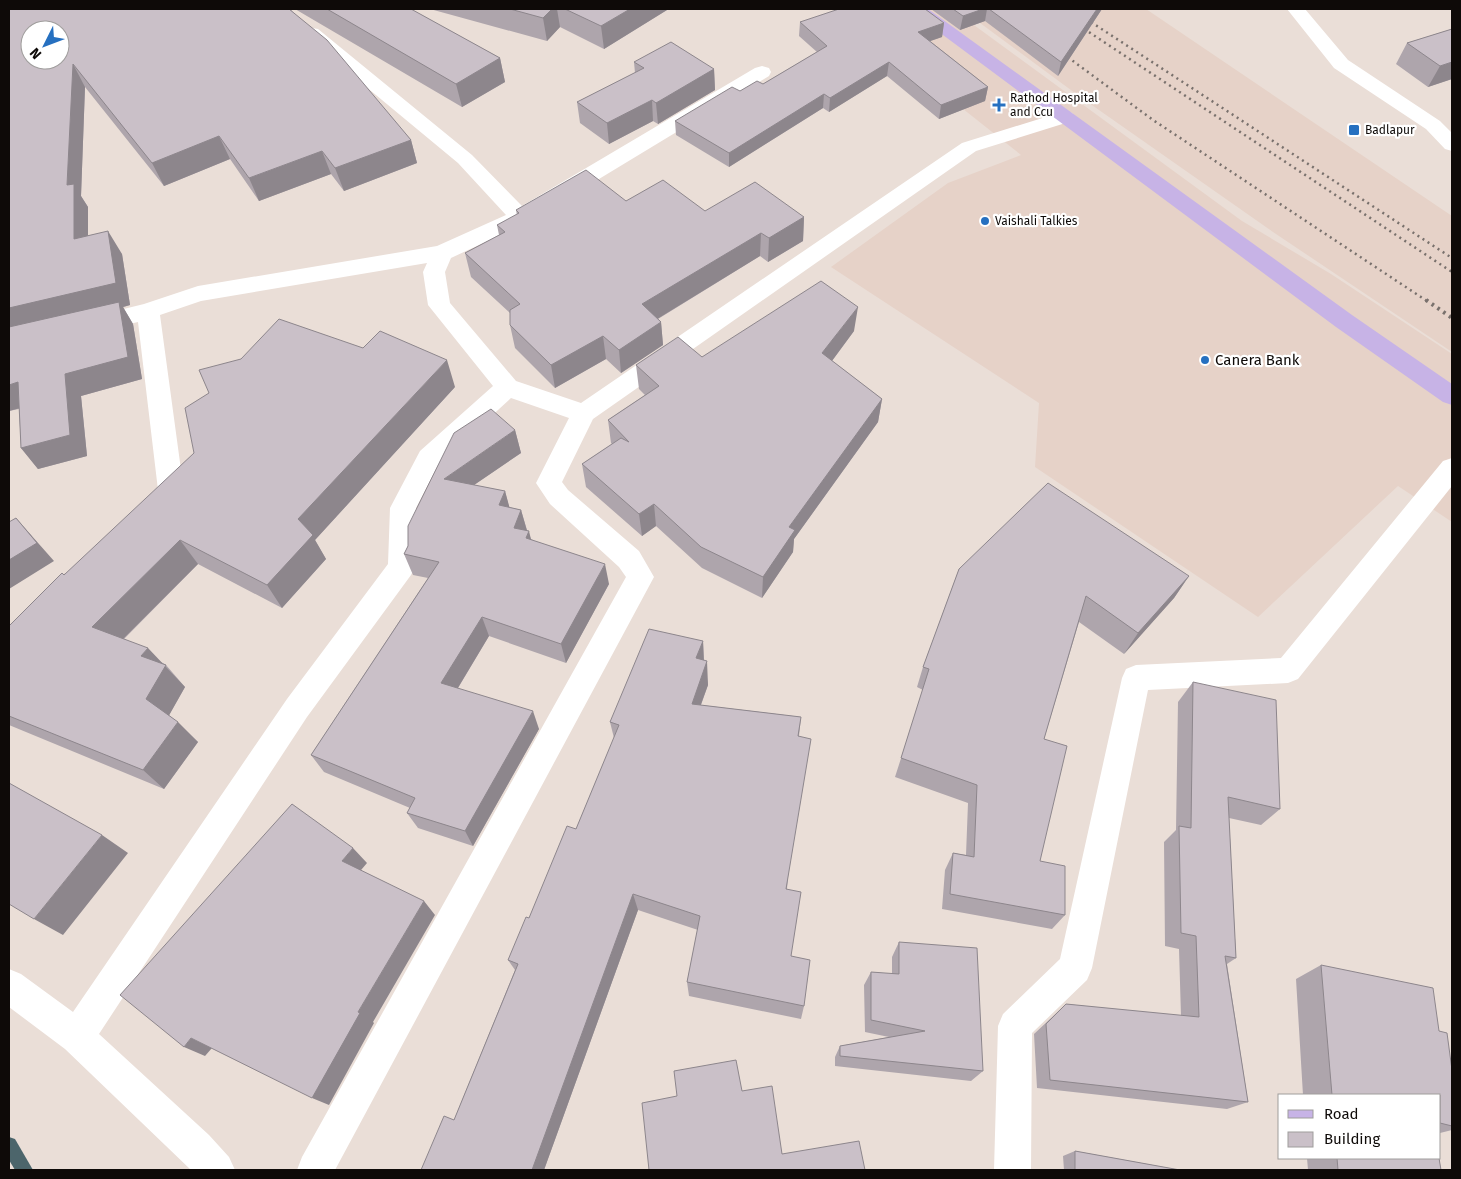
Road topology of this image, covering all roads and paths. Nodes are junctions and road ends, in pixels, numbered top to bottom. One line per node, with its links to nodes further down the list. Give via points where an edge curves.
1 (917, 9): 5 (main road)
2 (1296, 9): 6 (street, via 1341,64 1433,125)
3 (295, 19): 7 (street, via 465,159)
4 (762, 72): 7 (street)
5 (1065, 117): 12 (main road); 13 (street, via 969,147)
6 (1452, 144)
7 (520, 217): 8 (street)
8 (442, 253): 9 (street, via 198,294); 11 (street, via 434,272 439,305)
9 (148, 312): 10 (street); 15 (street, via 171,492)
10 (74, 328)
11 (506, 387): 13 (street); 17 (street, via 429,458 403,508 401,567 297,708)
12 (1452, 396)
13 (584, 413): 19 (street, via 549,483 559,497 629,559 640,577)
14 (1452, 468): 20 (street, via 1288,670 1136,678 1075,968 1015,1026)
15 (139, 527)
16 (9, 986): 17 (street)
17 (78, 1036): 18 (street)
18 (216, 1170)
19 (315, 1170)
20 (1012, 1170)

